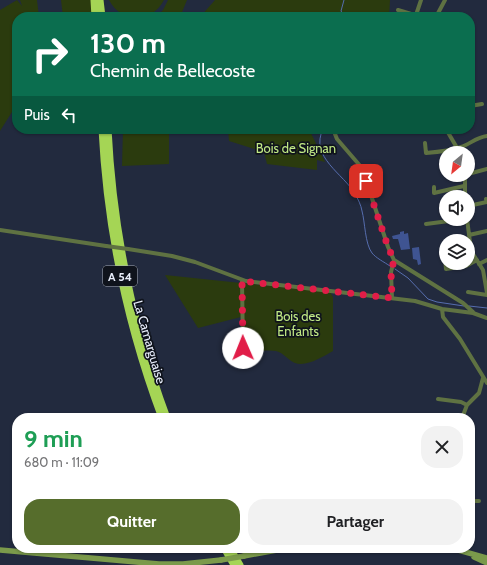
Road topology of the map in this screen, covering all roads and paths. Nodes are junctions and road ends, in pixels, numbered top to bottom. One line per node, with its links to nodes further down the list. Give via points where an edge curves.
1 (94, 0): 6 (highway)
2 (100, 0): 7 (highway)
3 (421, 0): 9 (street)
4 (445, 0): 10 (street)
5 (398, 10): 8 (street)
6 (95, 12)
7 (101, 12)
8 (405, 12)
9 (417, 12)
10 (439, 12)
11 (482, 104): 12 (street)
12 (475, 105)
13 (101, 134): 54 (highway, La Camarguaise / A 54, via 108,201 121,281 142,363)
14 (108, 134): 29 (highway, La Camarguaise / A 54)
15 (335, 134): 38 (street, via 362,168)
16 (449, 134): 19 (street)
17 (487, 136): 20 (street)
18 (425, 143): 21 (street, via 426,153)
19 (458, 146)
20 (463, 146)
21 (439, 151)
22 (112, 163): 29 (highway)
23 (487, 169): 24 (street)
24 (475, 172)
25 (464, 182): 26 (street)
26 (464, 186): 27 (street, via 434,193); 28 (street)
27 (434, 187)
28 (464, 190)
29 (113, 195): 55 (highway, La Camarguaise / A 54, via 132,307)
30 (486, 199): 31 (street, via 487,202)
31 (475, 205)
32 (439, 221): 33 (street)
33 (426, 224)
34 (0, 230): 42 (street, bridge, via 172,256 195,262)
35 (487, 231): 36 (street)
36 (474, 234)
37 (475, 256): 40 (street)
38 (394, 260): 45 (street, via 391,272); 47 (street, via 463,303)
39 (487, 260): 40 (street)
40 (478, 262): 41 (street); 44 (street, via 486,278)
41 (475, 263)
42 (242, 281): 45 (street); 49 (street)
43 (468, 292): 44 (street)
44 (487, 294)
45 (392, 298): 46 (street, via 415,301)
46 (442, 309): 47 (street); 50 (street, via 443,317 460,339)
47 (473, 312): 48 (street)
48 (487, 318)
49 (243, 348)
50 (483, 378): 51 (street); 53 (street, via 479,393)
51 (487, 383)
52 (438, 399): 53 (street)
53 (467, 405): 56 (street)
54 (160, 413)
55 (165, 413)
56 (464, 413)
57 (475, 501): 58 (street)
58 (479, 501)
59 (0, 550): 60 (main road, bridge)
60 (12, 551)
61 (34, 553): 64 (main road, bridge, via 158,564 221,560)
62 (227, 553): 69 (highway)
63 (233, 553): 70 (highway)
64 (260, 553)
65 (464, 553): 68 (main road)
66 (470, 553): 67 (main road)
67 (487, 558)
68 (487, 563)
69 (234, 565)
70 (240, 565)

